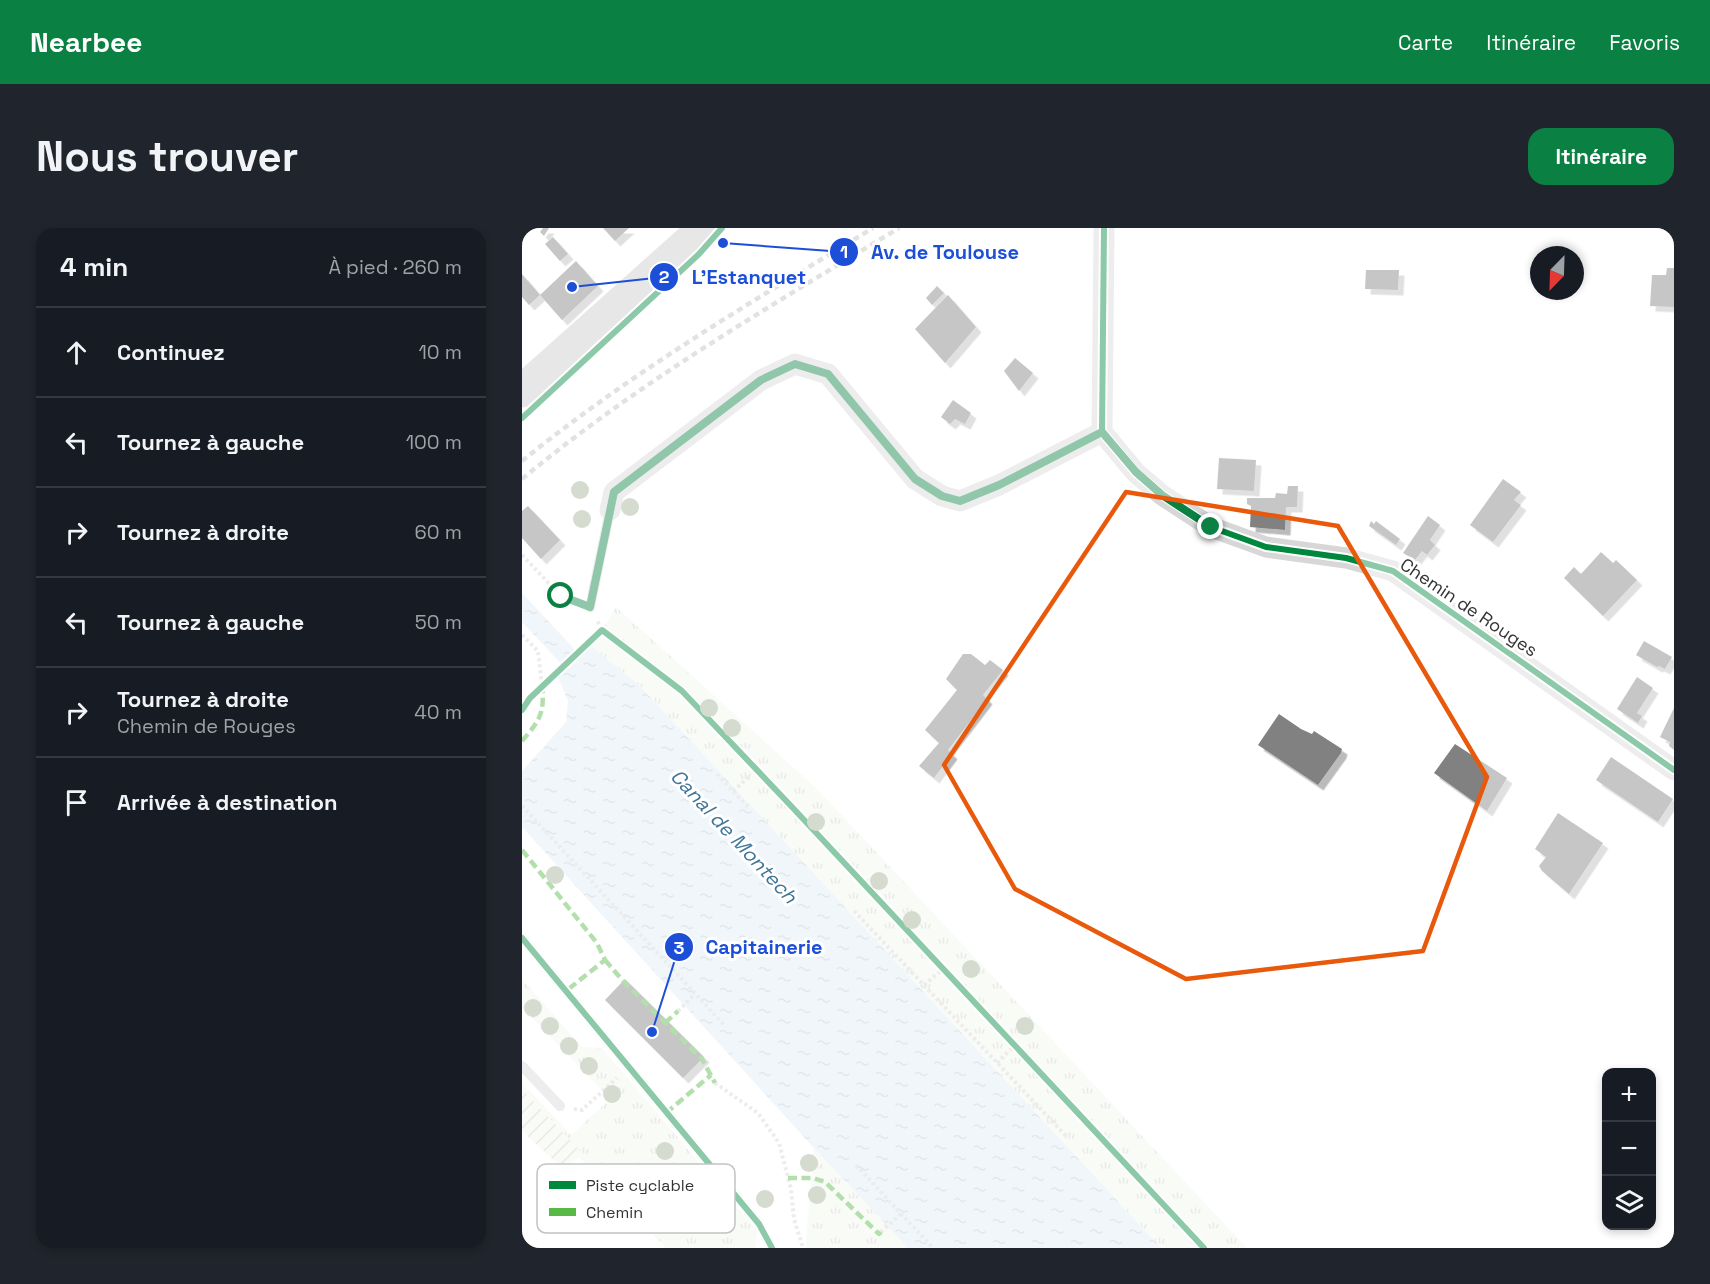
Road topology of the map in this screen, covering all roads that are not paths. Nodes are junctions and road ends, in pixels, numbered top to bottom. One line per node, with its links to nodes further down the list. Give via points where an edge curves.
1 (700, 228): 3 (main road)
2 (1104, 228): 4 (street)
3 (522, 391)
4 (1102, 432): 5 (street, via 960,501 942,496 915,479 828,374 795,364 761,380 614,492); 7 (street, Chemin de Rouges, via 1162,495 1211,527 1266,547 1346,558 1393,571)
5 (610, 510): 6 (lane)
6 (590, 607)
7 (1674, 770)
8 (522, 938): 11 (lane)
9 (522, 1066): 10 (lane)
10 (560, 1106)
11 (709, 1164)
12 (735, 1195): 13 (lane, via 759,1224)
13 (772, 1248)

